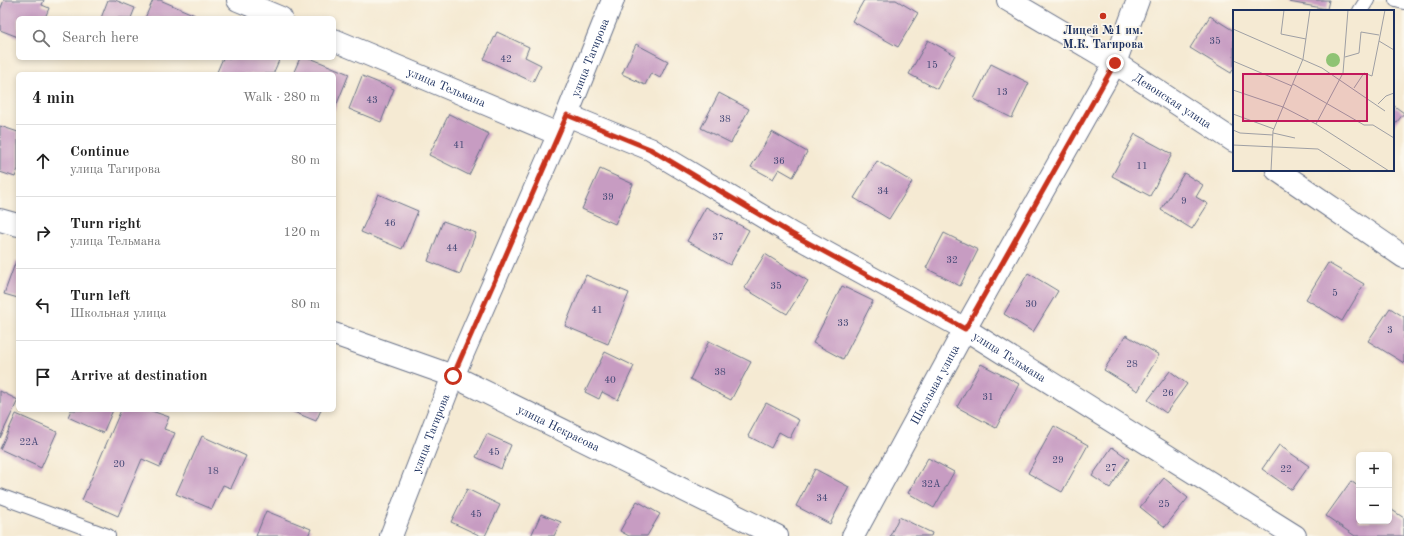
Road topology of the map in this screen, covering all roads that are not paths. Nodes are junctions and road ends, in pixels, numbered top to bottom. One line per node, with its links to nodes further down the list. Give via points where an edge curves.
1 (238, 0): 9 (street)
2 (613, 0): 12 (street, улица Тагирова)
3 (1008, 0): 11 (street, Девонская улица)
4 (1138, 0): 11 (street, Школьная улица)
5 (1367, 0): 8 (lane)
6 (1396, 0): 7 (lane)
7 (1404, 2)
8 (1361, 10)
9 (276, 16)
10 (336, 41): 13 (street, улица Тельмана)
11 (1115, 63): 14 (street, Девонская улица); 19 (street, Школьная улица)
12 (567, 115): 13 (street, улица Тагирова); 19 (street, улица Тельмана, via 650,149 792,234)
13 (558, 134): 21 (street, улица Тагирова)
14 (1233, 140)
15 (1278, 171): 18 (street)
16 (0, 220): 17 (street)
17 (16, 225)
18 (1404, 257)
19 (965, 329): 26 (street, Школьная улица); 27 (street, улица Тельмана)
20 (336, 335): 21 (street, улица Некрасова)
21 (453, 376): 24 (street, улица Тагирова); 25 (street, улица Некрасова)
22 (0, 496): 23 (lane)
23 (108, 536)
24 (391, 536)
25 (777, 536)
26 (853, 536)
27 (1295, 536)

